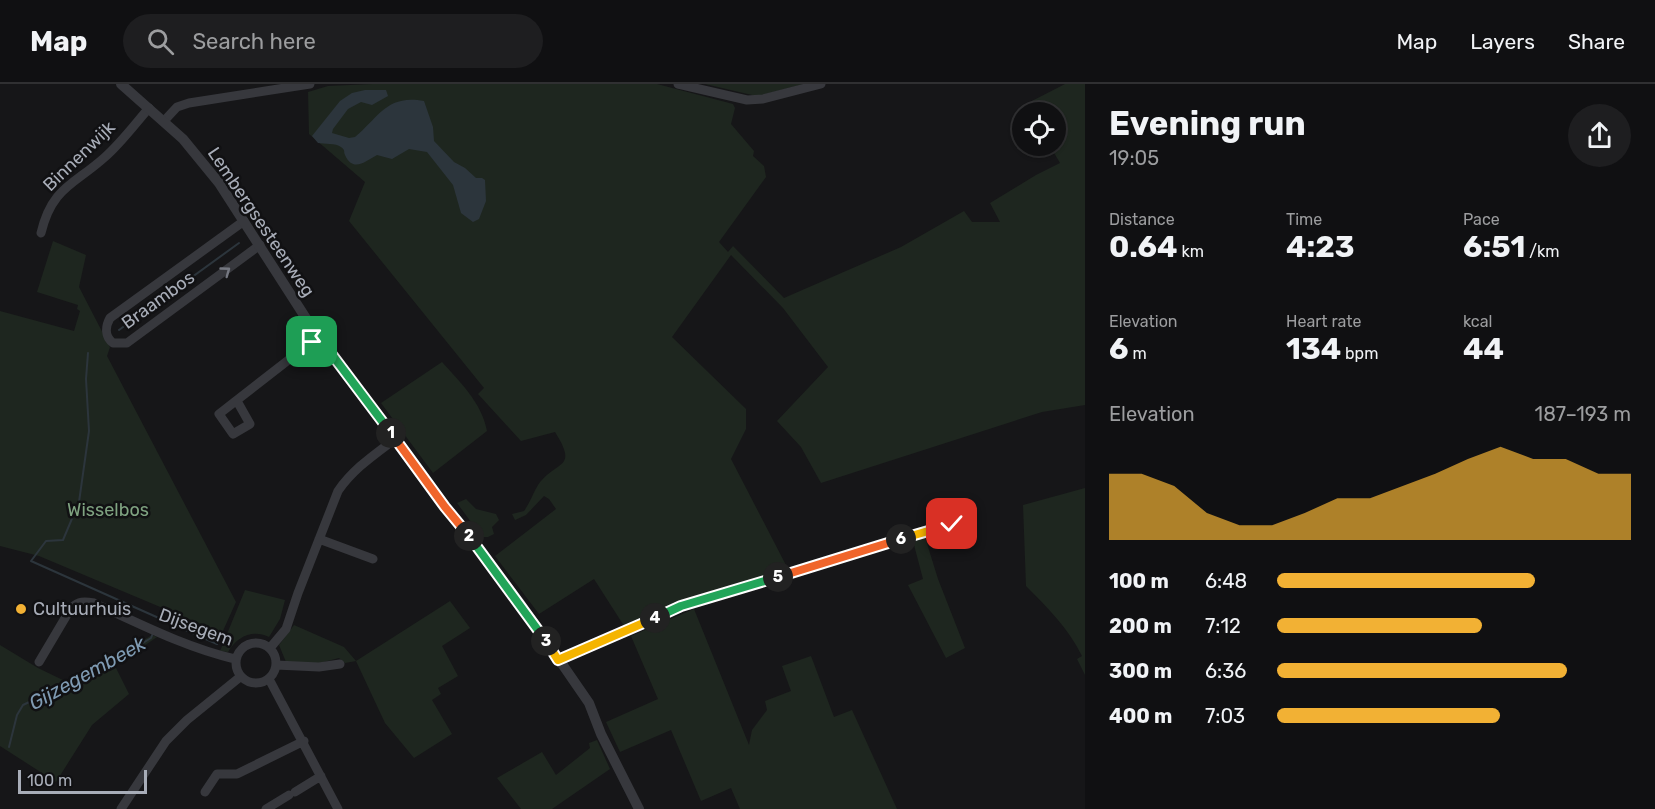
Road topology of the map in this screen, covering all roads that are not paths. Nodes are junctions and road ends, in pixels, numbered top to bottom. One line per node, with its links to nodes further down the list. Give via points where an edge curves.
1 (120, 84): 5 (street, Lembergsesteenweg)
2 (310, 84): 6 (street, via 189,103 177,107)
3 (678, 84): 4 (street, via 747,100)
4 (821, 84)
5 (149, 108): 6 (street, Lembergsesteenweg); 8 (street, Binnenwijk, via 107,156 56,197)
6 (164, 121): 7 (street, Lembergsesteenweg, via 199,157)
7 (244, 220): 9 (street, Lembergsesteenweg); 9 (street, Braambos, one-way to 9, via 110,318 108,338 118,345 127,343)
8 (41, 233)
9 (260, 245): 10 (street, Lembergsesteenweg)
10 (318, 336): 11 (street); 12 (street, Lembergsesteenweg)
11 (237, 401)
12 (395, 439): 14 (street, via 346,478); 18 (street, Lembergsesteenweg)
13 (952, 524): 18 (street, via 681,606)
14 (320, 539): 15 (street); 16 (street, via 286,629)
15 (373, 559)
16 (270, 648): 17 (street, via 251,643); 20 (street)
17 (235, 659): 19 (street, Dijsegem, via 86,601 71,608); 22 (street)
18 (558, 660): 30 (street, Lembergsesteenweg, via 588,703)
19 (39, 662)
20 (276, 664): 21 (street); 23 (street)
21 (340, 664)
22 (240, 677): 23 (street, via 253,684); 27 (street, via 166,741)
23 (269, 679): 24 (street)
24 (303, 741): 25 (street); 26 (street, via 237,774 217,774)
25 (321, 776): 28 (street); 29 (street)
26 (205, 792)
27 (121, 809)
28 (266, 809)
29 (338, 809)
30 (639, 809)

